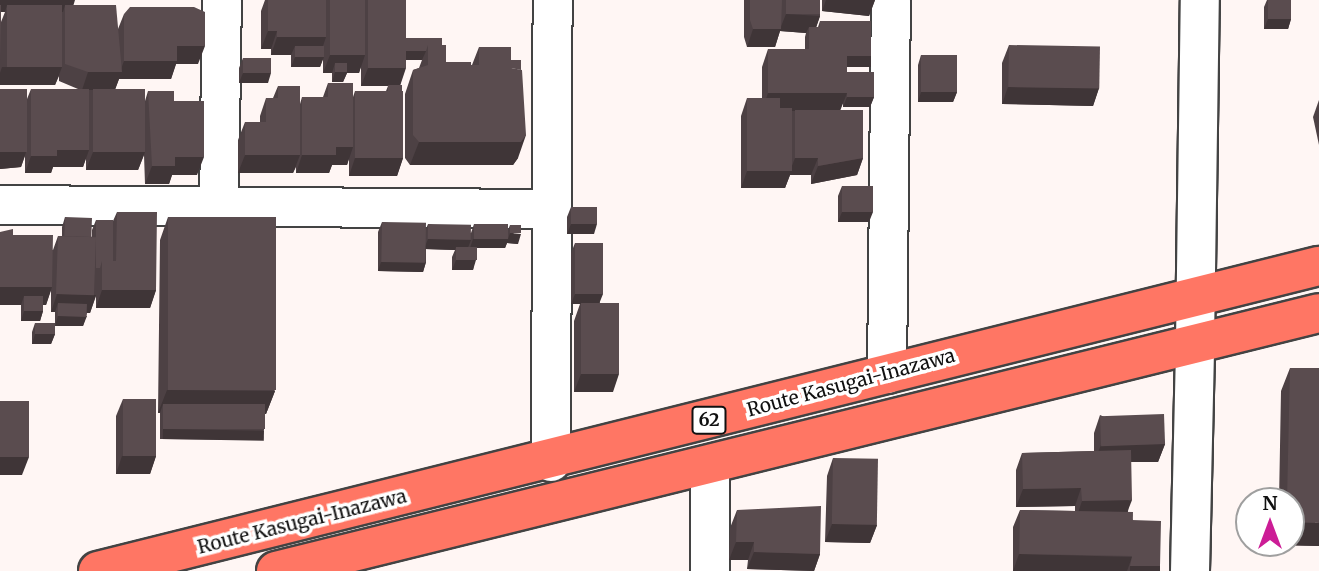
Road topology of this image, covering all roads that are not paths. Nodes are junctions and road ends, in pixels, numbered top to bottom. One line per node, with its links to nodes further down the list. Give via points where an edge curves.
1 (222, 0): 6 (street)
2 (552, 0): 7 (street)
3 (891, 0): 12 (street)
4 (1199, 0): 9 (street)
5 (0, 205): 6 (street)
6 (219, 206): 7 (street)
7 (552, 209): 13 (street)
8 (1319, 266): 9 (main road, Route Kasugai-Inazawa / 62)
9 (1198, 295): 11 (street); 12 (main road, Route Kasugai-Inazawa / 62)
10 (1319, 313): 11 (main road, 62)
11 (1195, 343): 14 (main road, 62); 18 (street)
12 (887, 374): 13 (main road, Route Kasugai-Inazawa / 62)
13 (551, 462): 15 (main road, Route Kasugai-Inazawa / 62)
14 (710, 466): 16 (main road, 62); 17 (street)
15 (98, 571)
16 (276, 571)
17 (710, 571)
18 (1190, 571)

